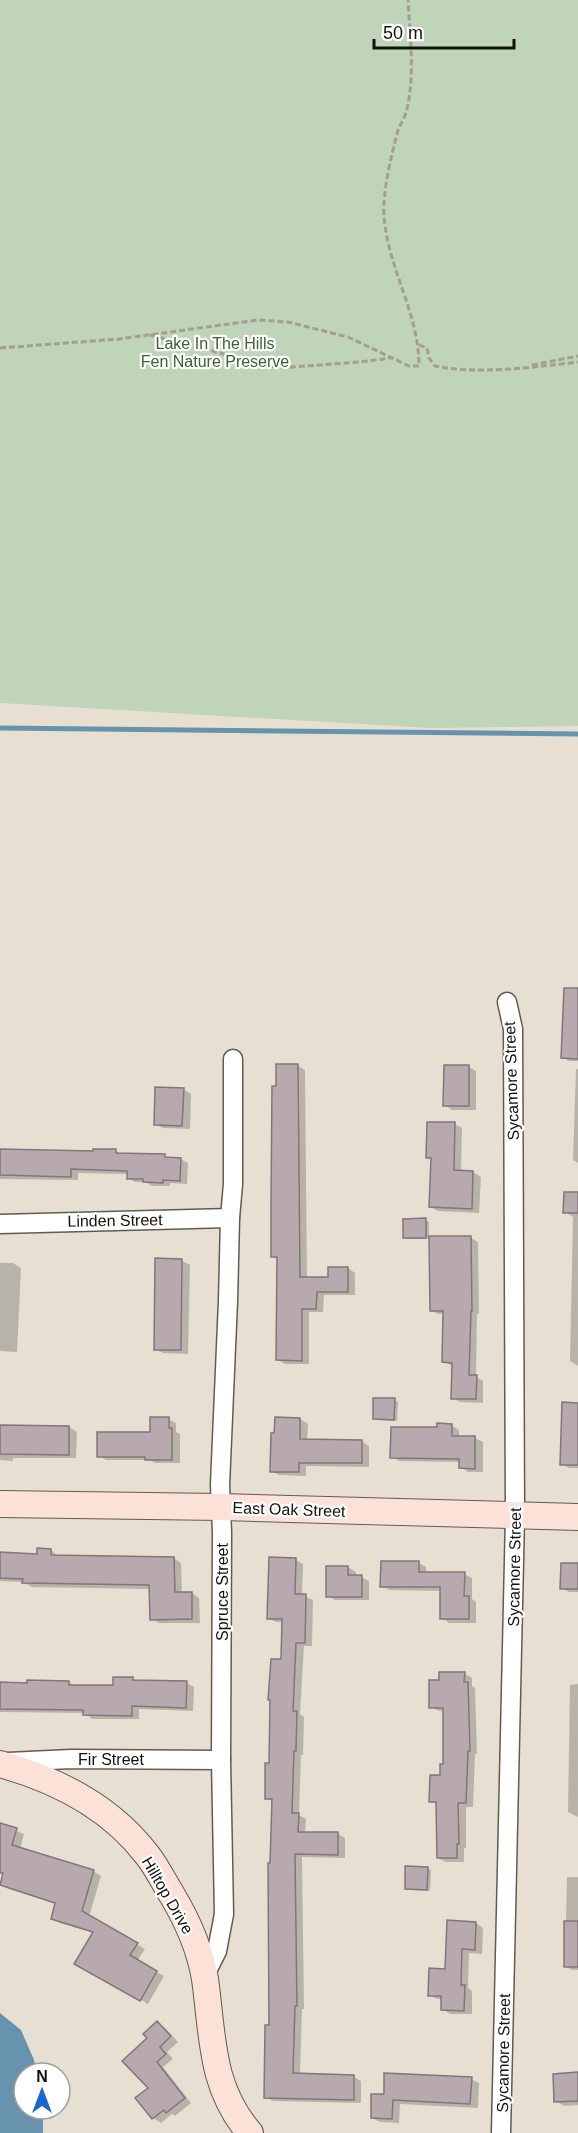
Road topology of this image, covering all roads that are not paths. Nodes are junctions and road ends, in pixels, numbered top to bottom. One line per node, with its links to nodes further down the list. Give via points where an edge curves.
1 (507, 1002): 7 (street, Sycamore Street, via 513,1029)
2 (233, 1059): 3 (street, Spruce Street)
3 (230, 1218): 4 (street, Linden Street); 6 (street, Spruce Street)
4 (0, 1224)
5 (0, 1504): 6 (street, East Oak Street)
6 (221, 1507): 7 (street, East Oak Street); 9 (street, Spruce Street)
7 (515, 1515): 8 (street, East Oak Street); 13 (street, Sycamore Street)
8 (578, 1517)
9 (221, 1760): 10 (street, Fir Street, via 71,1759); 11 (street, Spruce Street, via 224,1914 217,1951)
10 (0, 1763): 11 (street, Hilltop Drive, via 58,1784 98,1807 127,1833 148,1856 182,1912)
11 (204, 1977): 12 (street, Hilltop Drive, via 218,2073 230,2107)
12 (250, 2133)
13 (501, 2133)

